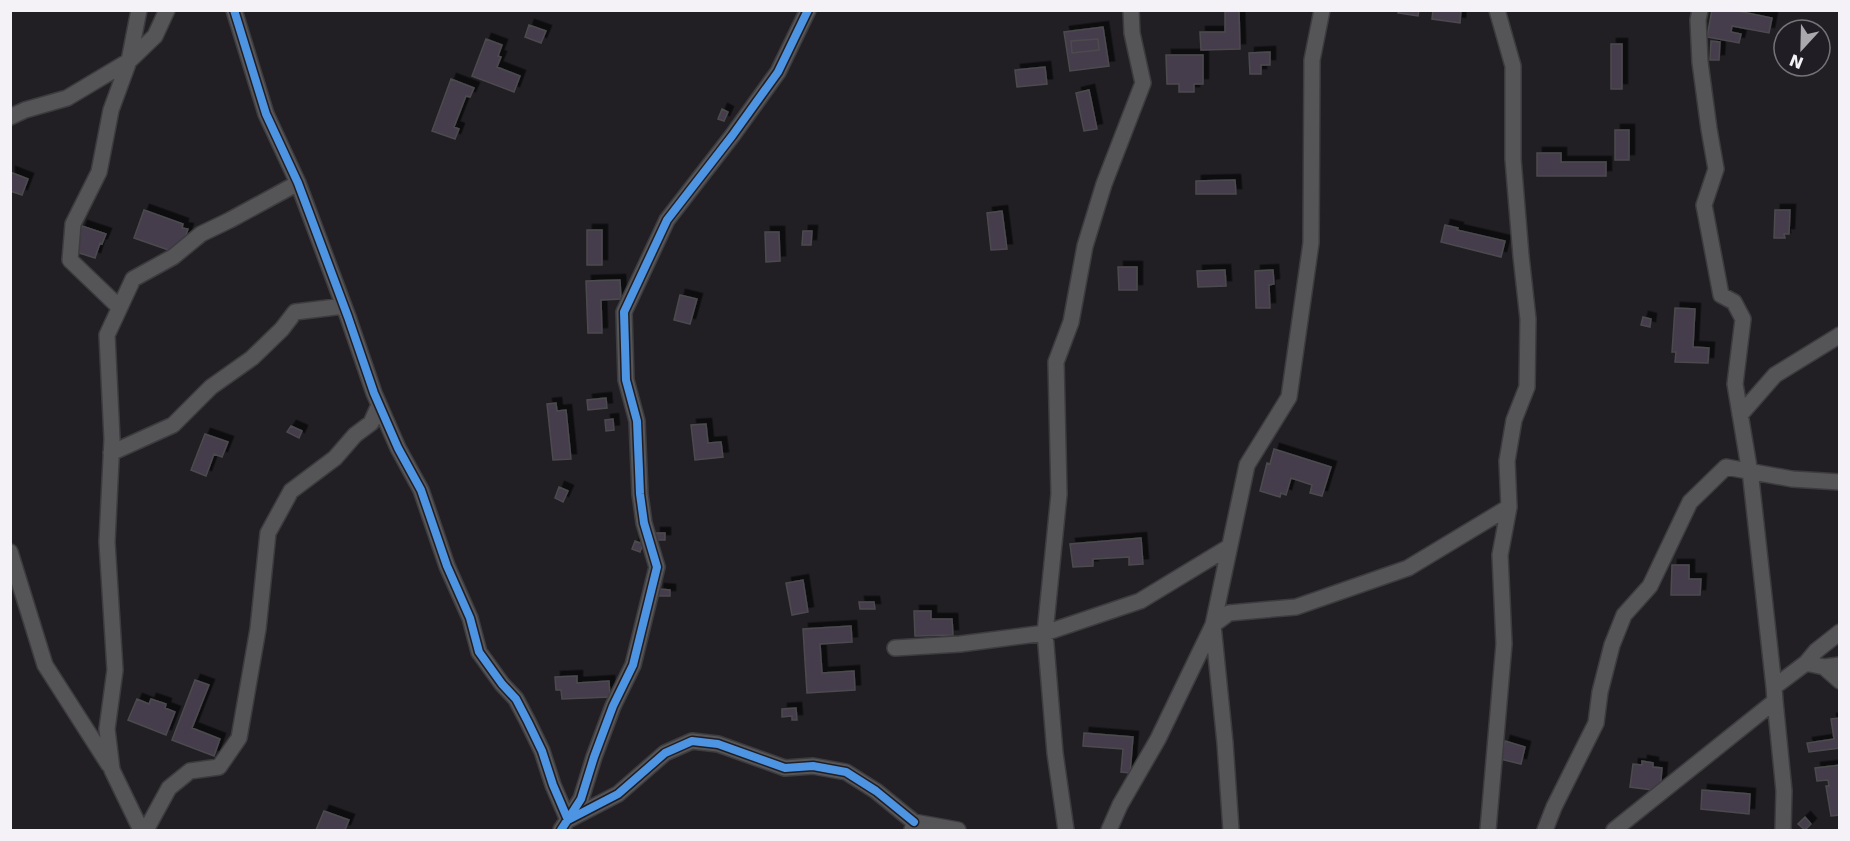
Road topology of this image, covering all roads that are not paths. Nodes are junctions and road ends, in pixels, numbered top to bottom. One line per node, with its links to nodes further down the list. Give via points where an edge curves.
1 (139, 10): 9 (street)
2 (167, 10): 9 (street, via 155,36)
3 (234, 10): 11 (street, via 266,114)
4 (808, 10): 32 (street, via 778,72 667,220 624,312 626,380 637,421 640,494 657,567 633,665 609,716 581,799)
5 (1131, 10): 25 (street, via 1143,83 1104,184 1085,246 1071,322 1056,362 1059,494)
6 (1322, 10): 21 (street, via 1312,60 1311,243 1289,397 1247,465)
7 (1497, 10): 20 (street, via 1513,66 1513,159 1528,319 1527,387 1514,420 1507,461)
8 (1700, 10): 16 (street, via 1700,62 1716,169 1704,205 1721,295 1734,302 1743,319 1735,384)
9 (129, 61): 10 (street, via 67,98); 13 (street, via 111,110 99,172 74,224 70,260)
10 (10, 117)
11 (298, 183): 12 (street); 13 (street, via 201,234 173,257 132,279)
12 (344, 306): 15 (street); 17 (street, via 295,312 252,358 211,387 172,425)
13 (119, 308): 17 (street, via 107,335)
14 (1839, 335): 16 (street, via 1775,375)
15 (379, 405): 32 (street, via 421,490 479,652 516,699 542,751); 35 (street, via 371,423 335,458 291,491 268,533 258,629 239,738 219,767 190,771 169,788)
16 (1740, 415): 18 (street)
17 (111, 453): 31 (street, via 107,542 115,670 107,729)
18 (1749, 471): 19 (street); 30 (street); 41 (street, via 1726,467 1690,502 1650,586 1624,615 1612,645 1596,723)
19 (1839, 482)
20 (1509, 507): 23 (street, via 1408,568 1296,607 1229,613); 40 (street, via 1500,555 1504,644)
21 (1229, 547): 23 (street); 25 (street, via 1140,601)
22 (10, 552): 31 (street, via 45,665)
23 (1213, 625): 38 (street); 39 (street)
24 (1839, 632): 27 (street)
25 (1045, 633): 26 (street); 37 (street)
26 (895, 648)
27 (1806, 663): 28 (street); 30 (street)
28 (1832, 666): 29 (street)
29 (1839, 681)
30 (1775, 694): 42 (street); 43 (street, via 1784,791)
31 (112, 770): 34 (street)
32 (564, 825): 33 (street, via 618,794 665,753 692,741 718,744 785,768 813,766 846,772 876,791)
33 (913, 826): 36 (street)
34 (141, 831)
35 (146, 831)
36 (957, 831)
37 (1066, 831)
38 (1109, 831)
39 (1231, 831)
40 (1488, 831)
41 (1545, 831)
42 (1614, 831)
43 (1783, 831)

